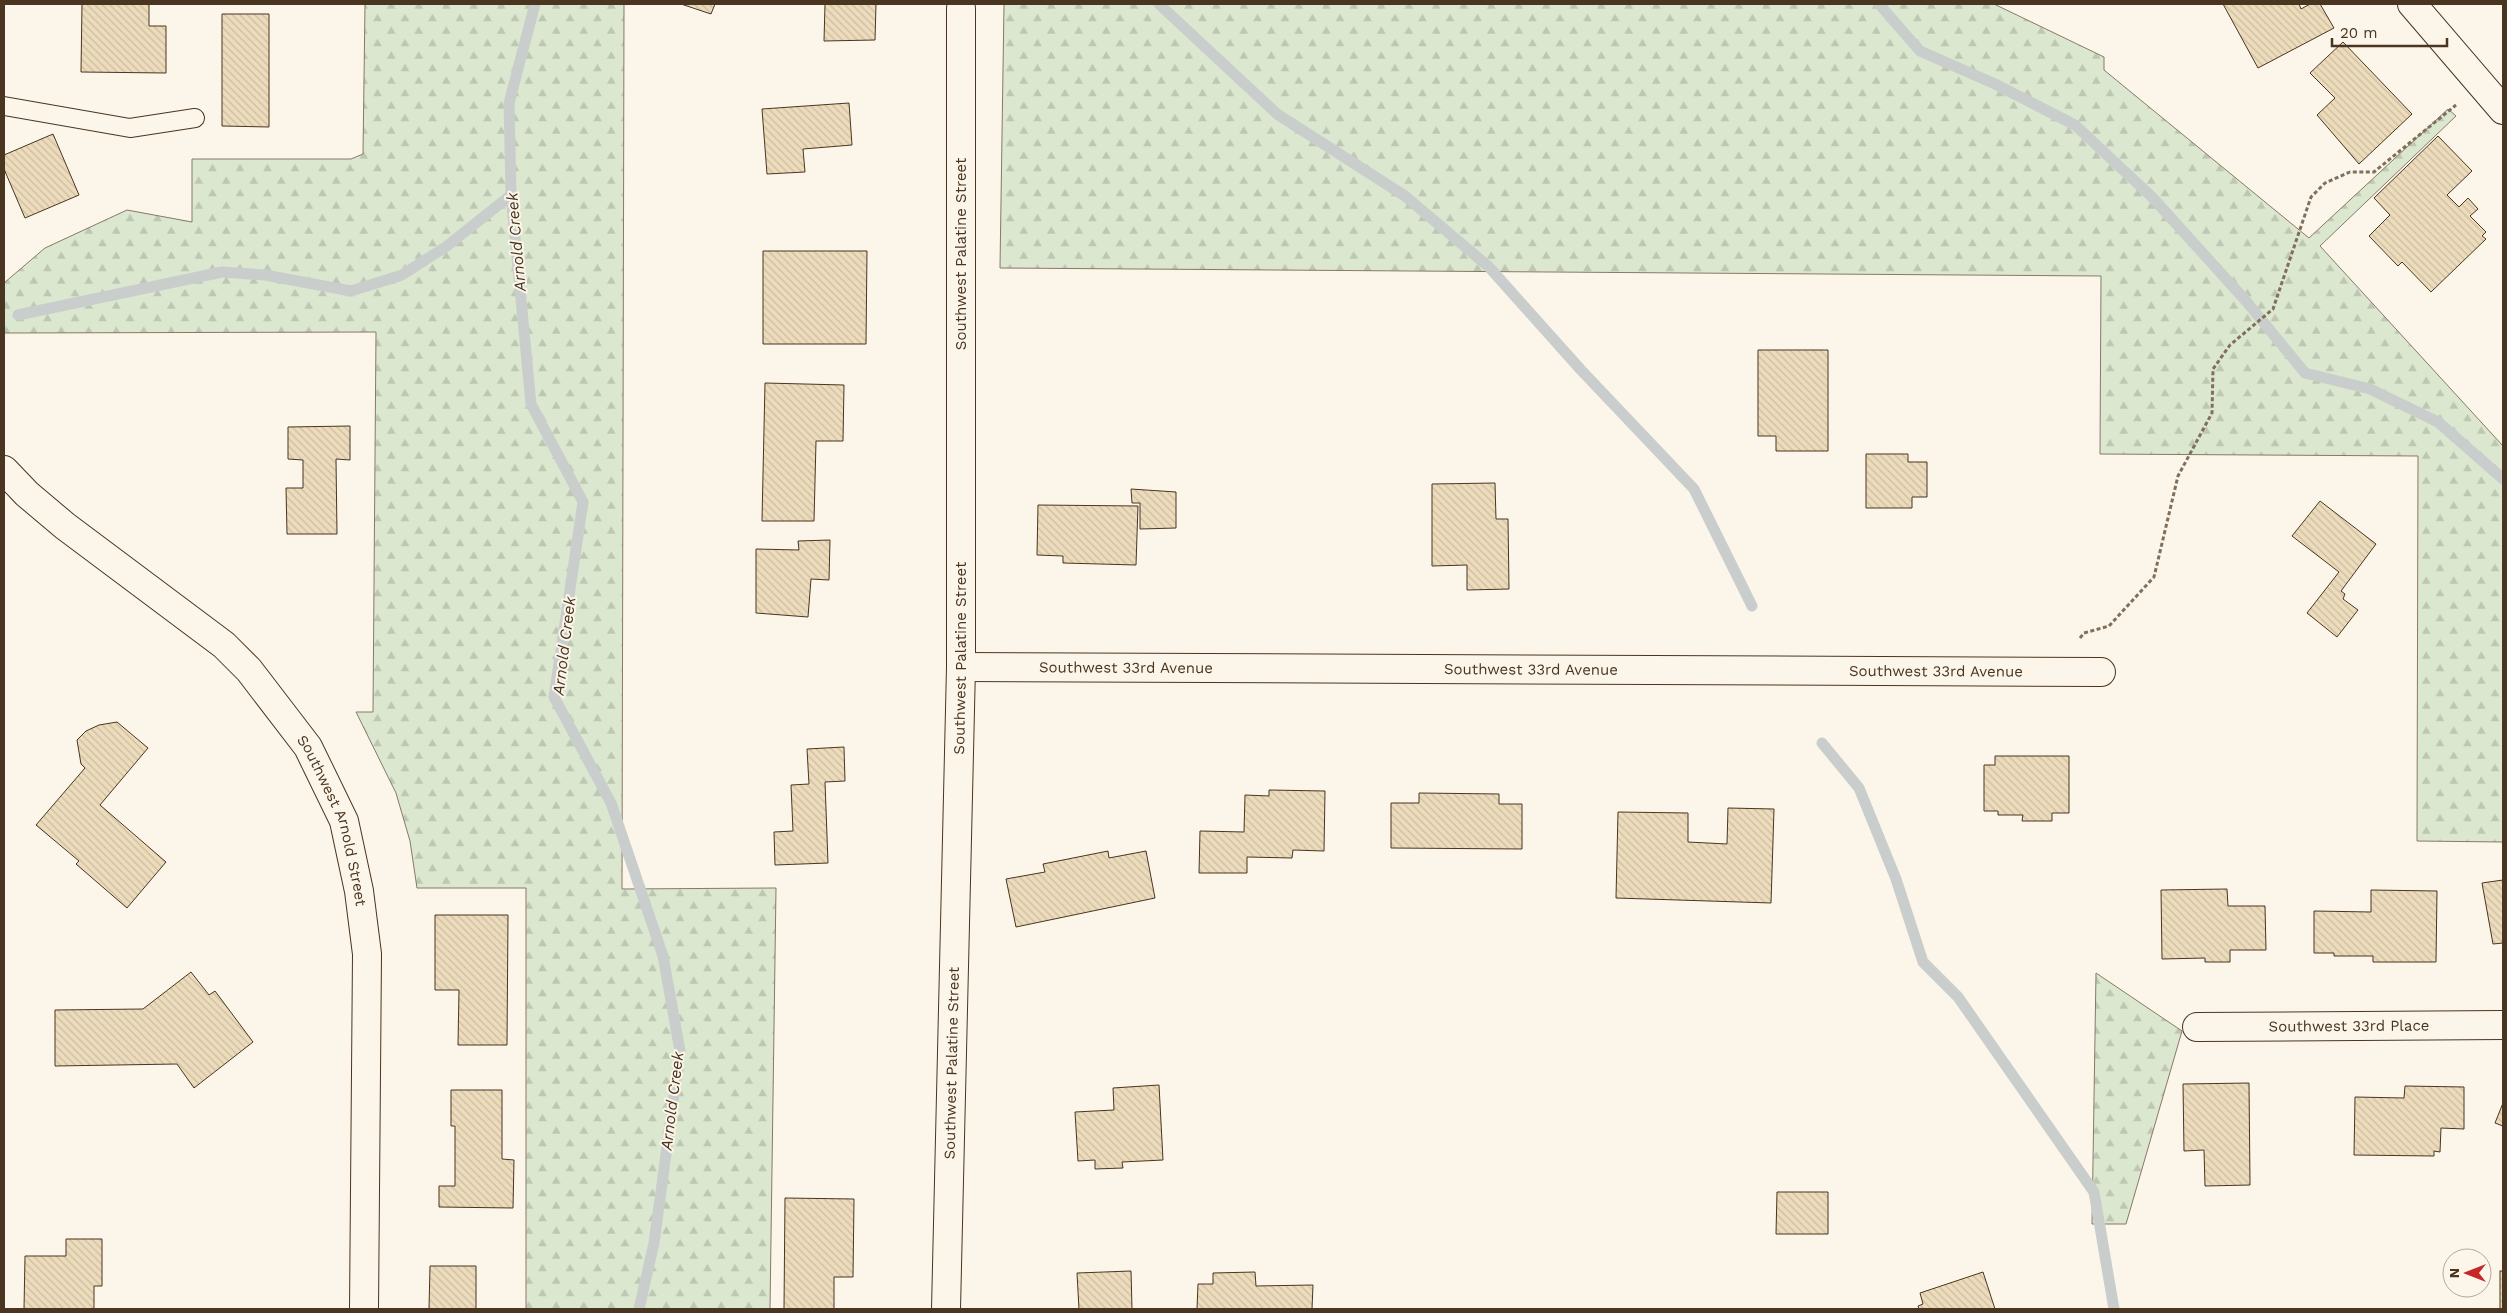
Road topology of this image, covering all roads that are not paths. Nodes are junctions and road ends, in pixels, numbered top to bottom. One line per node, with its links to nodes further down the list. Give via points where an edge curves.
1 (2412, 4): 4 (street)
2 (960, 8): 7 (street, Southwest Palatine Street)
3 (4, 106): 5 (lane, via 130,128)
4 (2503, 110)
5 (195, 118)
6 (4, 470): 11 (street, Southwest Arnold Street, via 57,520 224,645 249,670 308,747 344,822 359,891 367,954)
7 (960, 667): 8 (street, Southwest 33rd Avenue); 12 (street, Southwest Palatine Street)
8 (2101, 672)
9 (2503, 1025): 10 (street, Southwest 33rd Place)
10 (2197, 1027)
11 (364, 1309)
12 (946, 1309)

